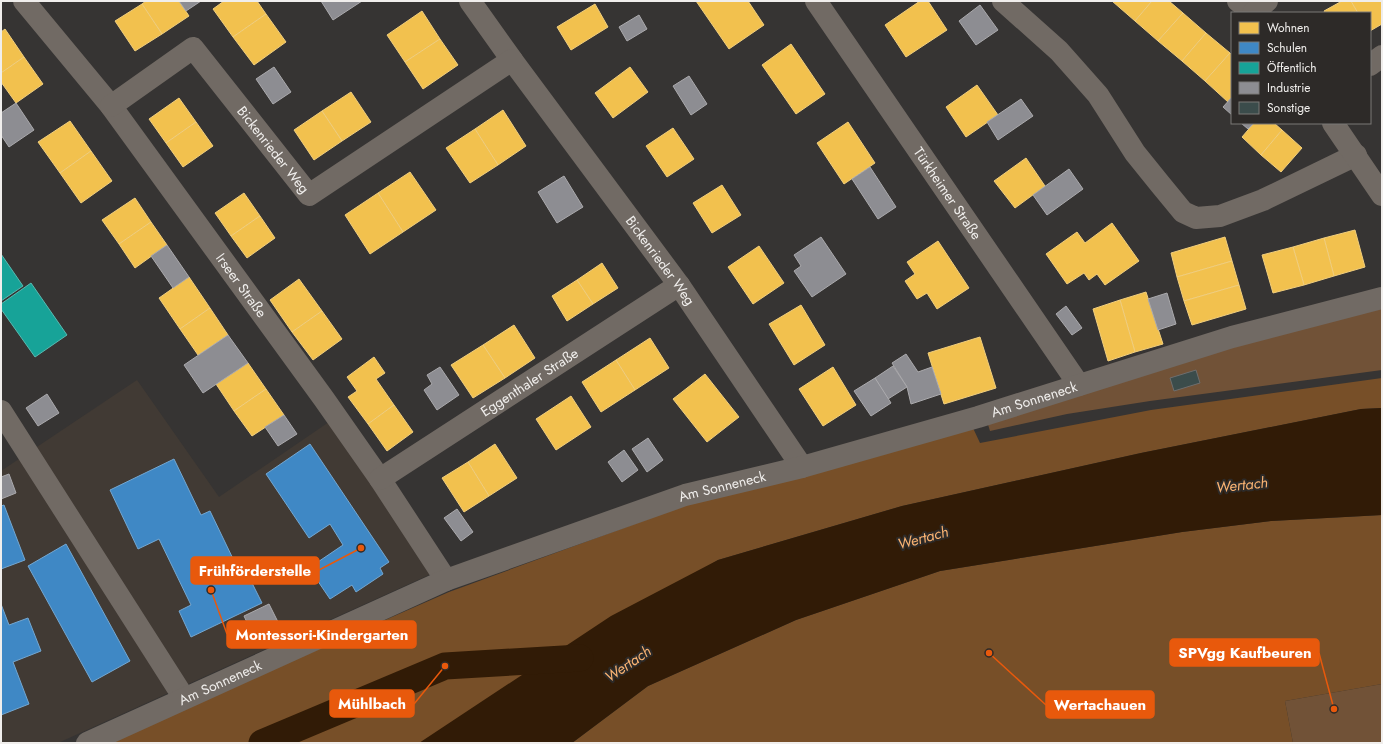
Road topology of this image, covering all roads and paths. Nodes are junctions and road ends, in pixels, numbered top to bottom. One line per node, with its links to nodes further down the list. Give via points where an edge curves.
1 (24, 1): 12 (street, Irseer Straße)
2 (470, 1): 10 (street, Bickenrieder Weg)
3 (816, 1): 18 (street, Türkheimer Straße)
4 (1003, 1): 14 (street, via 1059,51 1093,90 1160,184 1183,212 1196,218 1220,216 1256,202)
5 (1238, 1): 7 (street)
6 (1267, 1): 8 (street)
7 (1252, 12)
8 (1254, 12)
9 (1382, 56): 11 (street)
10 (512, 60): 12 (street, Bickenrieder Weg, via 309,195 193,48); 16 (street, Bickenrieder Weg)
11 (1371, 64)
12 (111, 106): 21 (street, Irseer Straße)
13 (1334, 124): 14 (street)
14 (1356, 155): 15 (street)
15 (1381, 193)
16 (678, 285): 20 (street, Bickenrieder Weg); 21 (street, Eggenthaler Straße)
17 (1382, 298): 18 (street, Am Sonneneck, via 1232,337)
18 (1079, 385): 20 (street, Am Sonneneck, via 978,417)
19 (1, 411): 23 (street)
20 (802, 467): 22 (street, Am Sonneneck, via 685,495)
21 (380, 479): 22 (street, Irseer Straße)
22 (446, 580): 23 (street, Am Sonneneck)
23 (184, 698): 24 (street, Am Sonneneck)
24 (87, 743)

